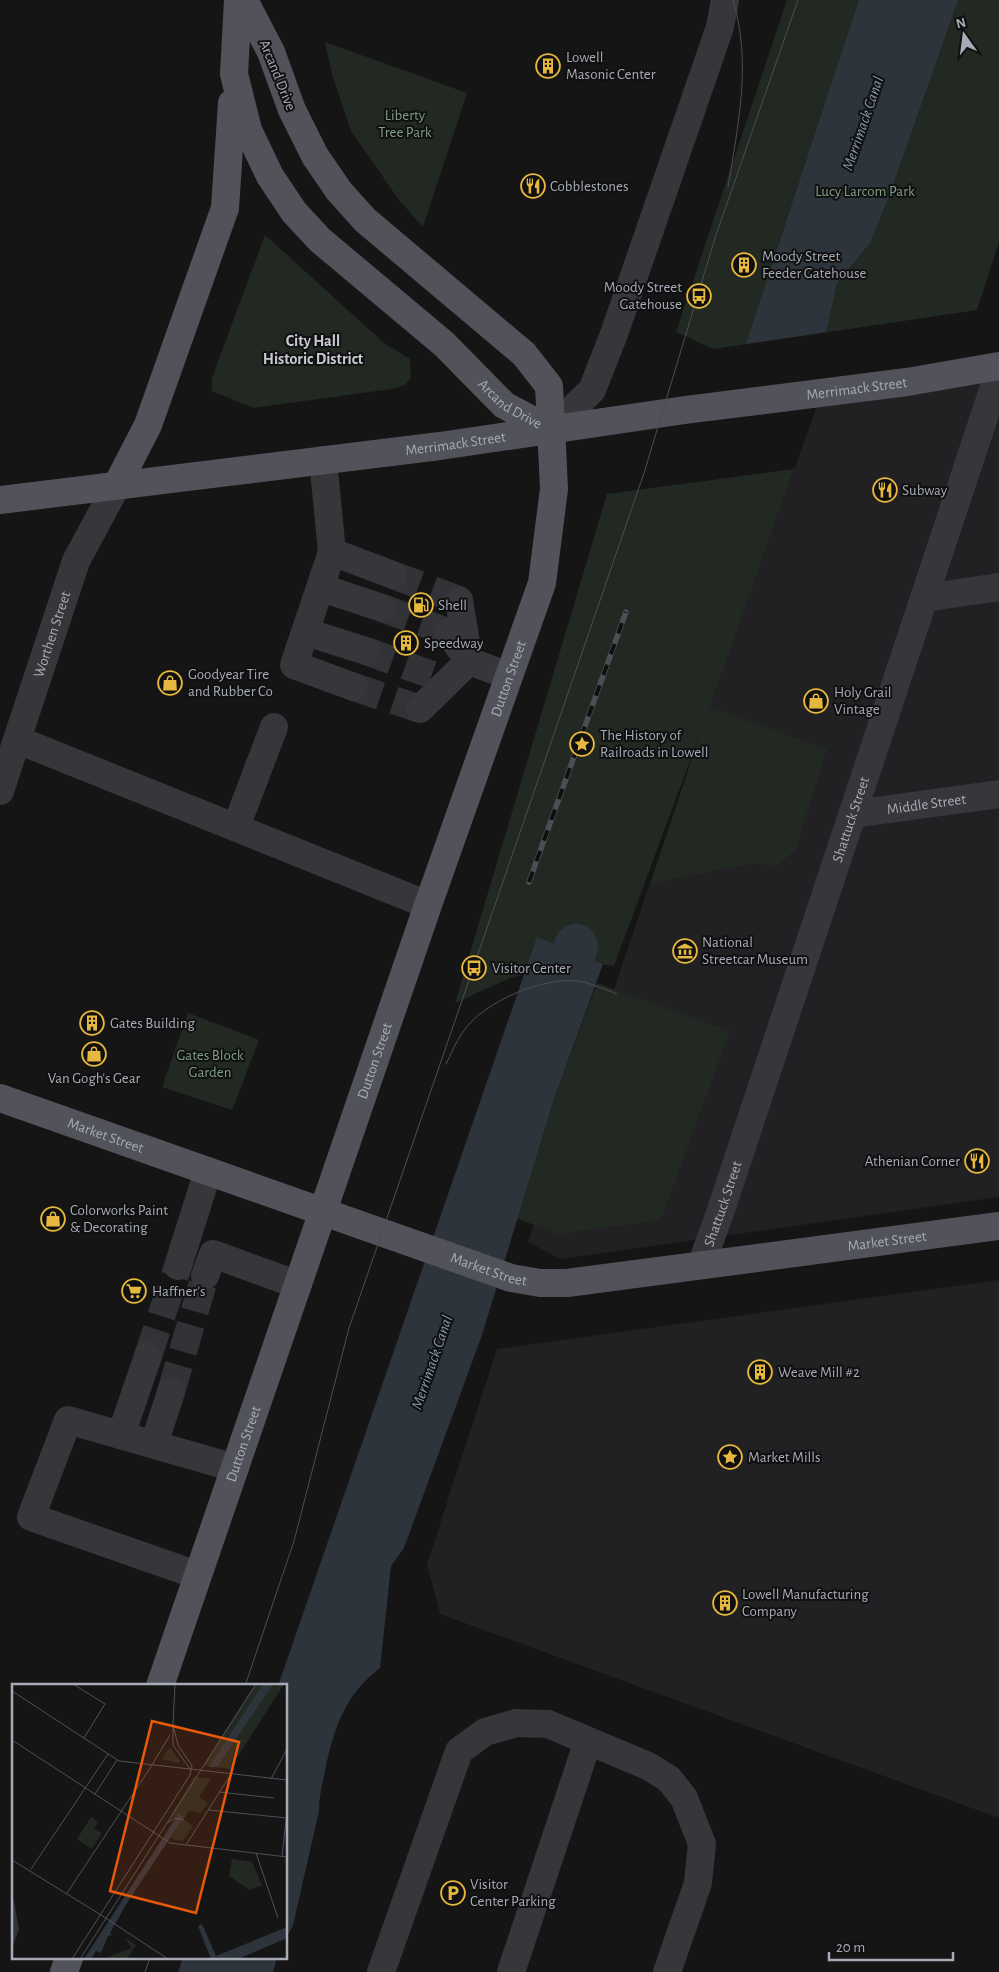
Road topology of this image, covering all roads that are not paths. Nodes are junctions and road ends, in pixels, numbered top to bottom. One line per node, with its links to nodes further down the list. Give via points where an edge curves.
1 (238, 0): 4 (main road, Arcand Drive)
2 (244, 0): 7 (main road, Arcand Drive, via 271,52 292,110 315,156 339,191 365,220 524,354 549,386)
3 (725, 0): 7 (street, via 717,36 592,390)
4 (234, 74): 7 (main road, Arcand Drive, via 248,130 270,176 294,212 320,240 444,344 504,405); 9 (main road, Arcand Drive, via 225,208 148,425)
5 (999, 366): 7 (main road, Merrimack Street, via 906,382)
6 (999, 372): 15 (street, Shattuck Street)
7 (550, 430): 8 (main road, Merrimack Street); 23 (main road, Dutton Street, via 554,489 542,583)
8 (323, 460): 9 (main road, Merrimack Street); 11 (street)
9 (117, 485): 10 (main road, Merrimack Street); 27 (street, Worthen Street, via 76,560)
10 (0, 500)
11 (332, 552): 12 (street); 14 (street)
12 (393, 575)
13 (999, 587): 15 (street)
14 (322, 588): 17 (street); 18 (street)
15 (924, 598): 30 (street, Shattuck Street)
16 (459, 600): 21 (street)
17 (382, 608)
18 (306, 632): 20 (street); 24 (street, via 294,665)
19 (448, 632): 21 (street)
20 (366, 651)
21 (468, 661): 22 (street); 23 (street); 25 (street)
22 (432, 675)
23 (509, 676): 32 (main road, Dutton Street)
24 (354, 687)
25 (420, 709)
26 (274, 727): 31 (street)
27 (18, 740): 28 (street, Worthen Street); 31 (street)
28 (0, 791)
29 (999, 794): 30 (street, Middle Street)
30 (853, 814): 37 (street, Shattuck Street)
31 (236, 827): 32 (street)
32 (428, 905): 35 (main road, Dutton Street)
33 (0, 1098): 34 (main road, Market Street)
34 (208, 1171): 35 (main road, Market Street); 38 (street, via 182,1256)
35 (323, 1211): 37 (main road, Market Street, via 526,1282 554,1284); 38 (main road, Dutton Street)
36 (999, 1226): 37 (main road, Market Street)
37 (701, 1265)
38 (298, 1285): 43 (main road, Dutton Street)
39 (148, 1356): 41 (street)
40 (171, 1392): 42 (street)
41 (121, 1435): 42 (street); 44 (street, via 68,1420 30,1517)
42 (154, 1444): 43 (street)
43 (235, 1468): 44 (main road, Dutton Street)
44 (197, 1575): 45 (main road, Dutton Street)
45 (161, 1684)
46 (588, 1741): 49 (street, via 548,1724 516,1723 485,1732 459,1750); 50 (street); 51 (street, via 648,1766 668,1779 684,1798 702,1844 698,1883)
47 (68, 1960): 48 (main road)
48 (64, 1972)
49 (381, 1972)
50 (511, 1972)
51 (667, 1972)

